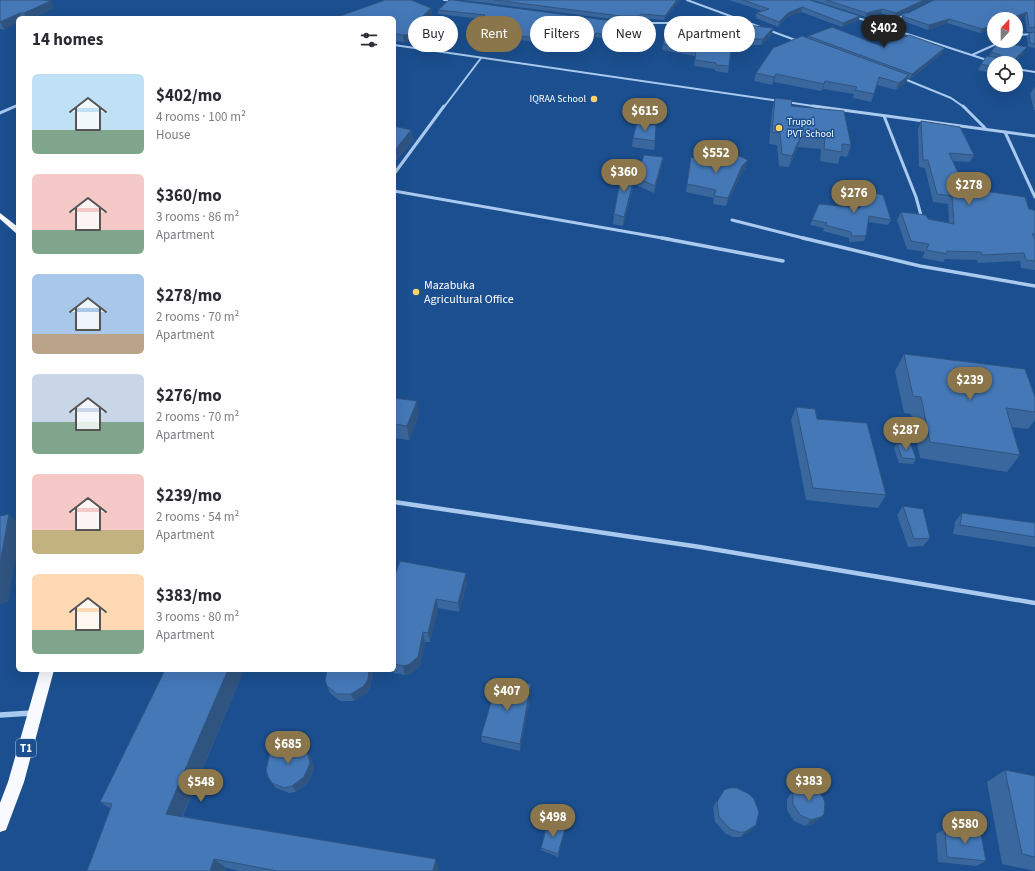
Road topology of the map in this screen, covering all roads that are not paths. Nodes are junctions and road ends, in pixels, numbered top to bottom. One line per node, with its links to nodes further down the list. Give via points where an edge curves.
1 (444, 0): 3 (street)
2 (686, 0): 5 (street)
3 (458, 2)
4 (909, 13): 8 (street)
5 (729, 16)
6 (854, 16): 8 (street)
7 (755, 25): 11 (street)
8 (882, 26): 14 (street)
9 (1035, 34): 10 (street)
10 (1023, 35)
11 (804, 43)
12 (396, 45): 15 (street)
13 (988, 48): 14 (street)
14 (972, 56): 16 (street)
15 (481, 58): 22 (street); 26 (street)
16 (987, 60)
17 (1023, 69): 18 (street)
18 (1035, 72)
19 (898, 76): 23 (street, via 952,98)
20 (16, 106): 21 (street)
21 (0, 112)
22 (884, 116): 23 (street); 31 (street)
23 (986, 129): 24 (street)
24 (1005, 132): 25 (street); 28 (street)
25 (1035, 136)
26 (396, 171)
27 (396, 191): 33 (street)
28 (1035, 197)
29 (0, 215): 32 (highway)
30 (732, 220): 34 (street, via 904,263)
31 (923, 220)
32 (16, 230)
33 (783, 261)
34 (1035, 286)
35 (396, 502): 36 (street, via 700,547)
36 (1035, 603)
37 (47, 672): 38 (highway, T1)
38 (37, 712): 39 (street); 40 (highway, T1, via 16,782)
39 (0, 716)
40 (0, 824)

